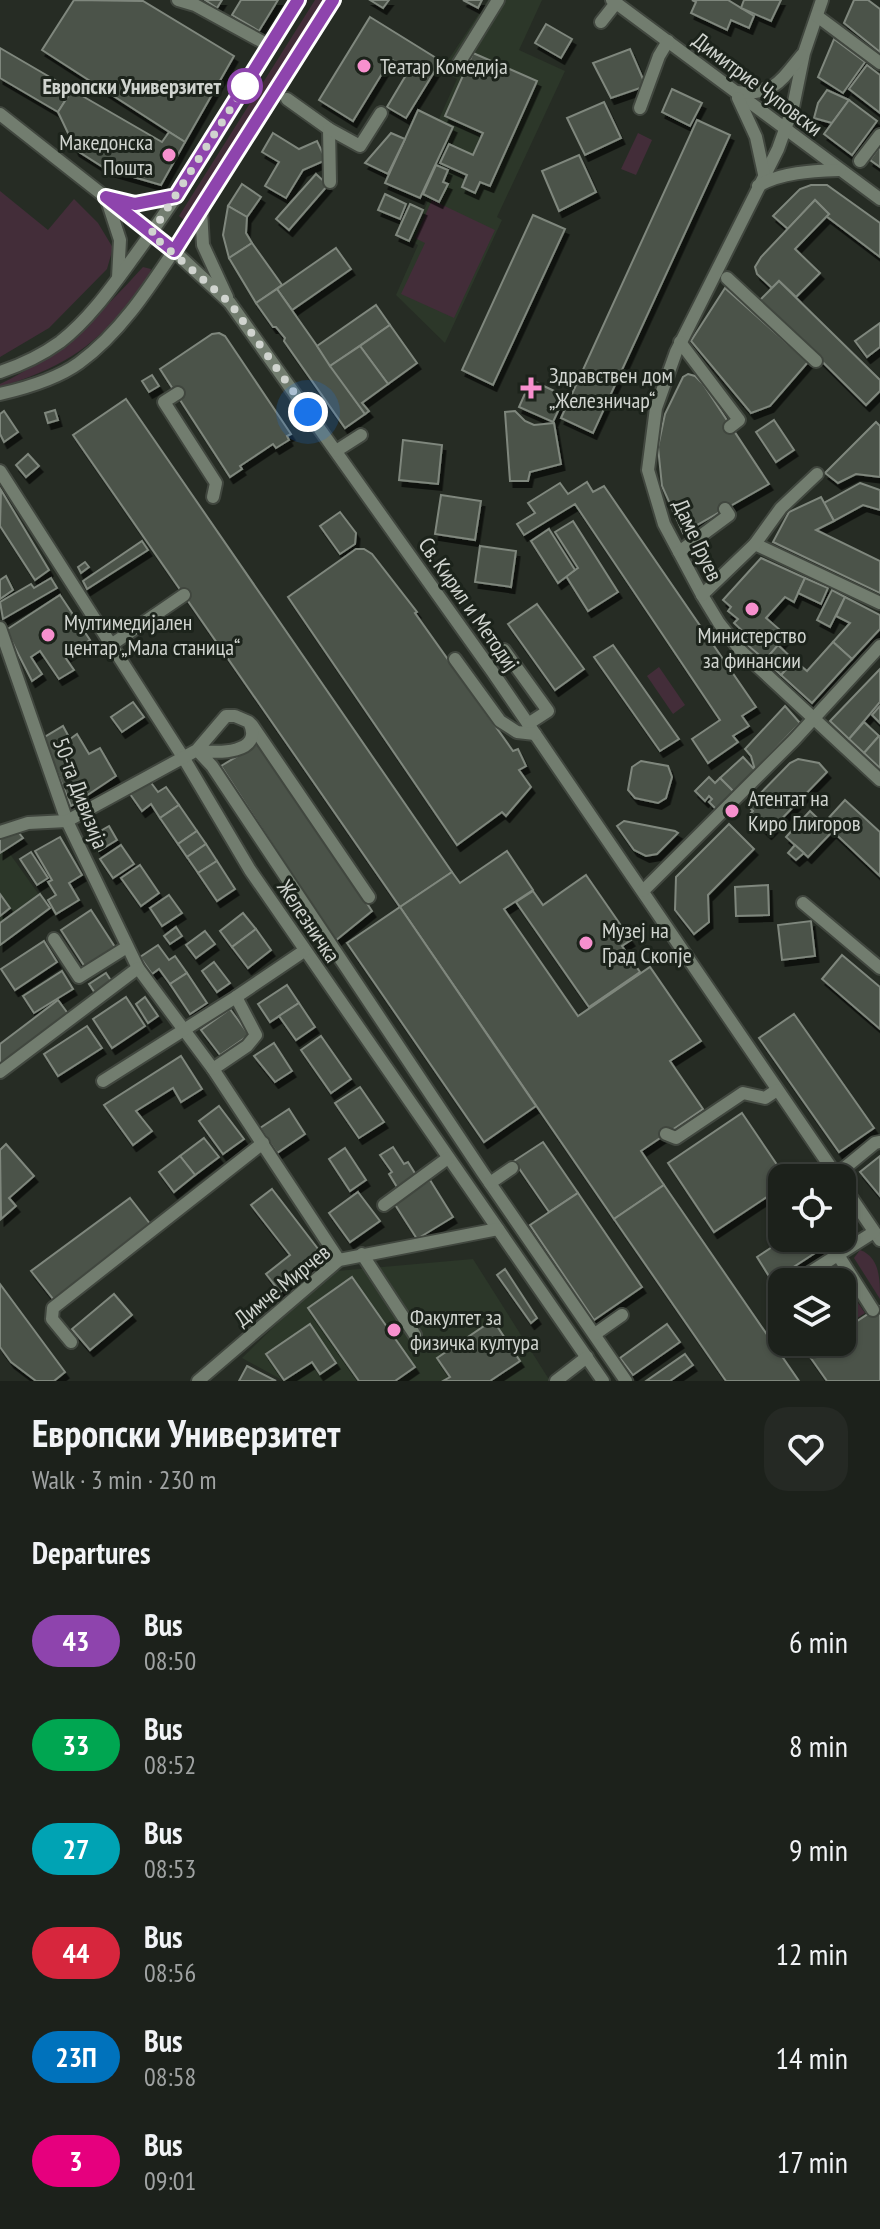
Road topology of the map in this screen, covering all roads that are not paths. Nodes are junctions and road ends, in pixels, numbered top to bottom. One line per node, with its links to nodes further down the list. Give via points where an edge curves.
1 (178, 0): 10 (street)
2 (298, 0): 10 (street)
3 (333, 0): 30 (street)
4 (498, 0): 12 (street)
5 (822, 0): 7 (street, Даме Груев)
6 (614, 1): 8 (street); 9 (street, Димитрие Чуповски)
7 (817, 16): 11 (street, Даме Груев); 13 (street)
8 (601, 22)
9 (668, 41): 14 (street, Димитрие Чуповски); 16 (street)
10 (270, 46): 27 (street)
11 (804, 53): 14 (street, via 772,88); 20 (street, Даме Груев)
12 (459, 63)
13 (880, 63)
14 (734, 92): 20 (street, Димитрие Чуповски); 24 (street, via 751,121)
15 (287, 99): 19 (street)
16 (640, 108)
17 (381, 113): 19 (street, via 360,146)
18 (0, 114): 28 (street, Св. Кирил и Методиј)
19 (329, 129): 25 (street)
20 (785, 130): 23 (street, Димитрие Чуповски); 24 (street, Даме Груев)
21 (880, 135): 22 (street)
22 (860, 161)
23 (840, 170): 26 (street, via 783,176); 29 (street, Димитрие Чуповски)
24 (764, 174): 26 (street, Даме Груев)
25 (330, 182)
26 (758, 186): 36 (street, Даме Груев)
27 (176, 196): 28 (street, via 135,204); 31 (street)
28 (106, 197): 31 (street, Св. Кирил и Методиј); 33 (street, via 120,240)
29 (880, 199)
30 (201, 210): 32 (street); 35 (street, via 203,245)
31 (151, 234): 32 (street, Св. Кирил и Методиј); 33 (street)
32 (174, 251): 35 (street, Св. Кирил и Методиј); 40 (street, via 110,337 77,365)
33 (118, 278): 38 (street, via 61,341)
34 (727, 278): 37 (street)
35 (230, 303): 43 (street, Св. Кирил и Методиј)
36 (680, 342): 41 (street, via 739,420); 49 (street, Даме Груев, via 656,408 648,470 664,524)
37 (816, 361)
38 (0, 372)
39 (178, 393): 46 (street, via 164,402 216,483)
40 (0, 394)
41 (730, 427)
42 (361, 435): 43 (street)
43 (336, 451): 60 (street, Св. Кирил и Методиј)
44 (0, 471): 54 (street, Железничка)
45 (817, 474): 48 (street, via 781,508)
46 (213, 497)
47 (725, 509): 49 (street, via 729,515)
48 (755, 544): 51 (street); 52 (street)
49 (679, 552): 51 (street, Даме Груев)
50 (184, 595): 54 (street)
51 (702, 595): 58 (street, Даме Груев, via 741,651)
52 (880, 603)
53 (1, 633): 64 (street, 50-та Дивизија)
54 (111, 645): 62 (street, Железничка)
55 (880, 646): 58 (street)
56 (504, 650): 60 (street, via 548,711)
57 (455, 659): 60 (street, via 500,721 517,732)
58 (813, 719): 63 (street, Даме Груев); 66 (street)
59 (252, 725): 61 (street, via 250,740 237,750); 61 (street, via 226,716); 67 (street)
60 (531, 729): 66 (street, Св. Кирил и Методиј)
61 (197, 750): 62 (street); 87 (street)
62 (183, 757): 64 (street); 71 (street, Железничка)
63 (880, 780)
64 (67, 821): 65 (street, via 28,823); 70 (street, 50-та Дивизија)
65 (0, 832)
66 (643, 891): 79 (street, Св. Кирил и Методиј)
67 (369, 897)
68 (803, 903): 73 (street)
69 (54, 939): 70 (street, via 79,977)
70 (127, 947): 72 (street, 50-та Дивизија)
71 (304, 951): 74 (street); 83 (street, Железничка)
72 (138, 968): 75 (street, 50-та Дивизија); 77 (street)
73 (880, 968)
74 (236, 997): 75 (street); 76 (street, via 256,1035)
75 (186, 1030): 76 (street, 50-та Дивизија); 78 (street)
76 (213, 1069): 82 (street, 50-та Дивизија)
77 (0, 1072)
78 (103, 1081)
79 (777, 1090): 80 (street, via 765,1098 743,1093 676,1138); 84 (street, Св. Кирил и Методиј)
80 (666, 1134)
81 (880, 1142): 85 (street)
82 (263, 1143): 95 (street, 50-та Дивизија); 101 (street, via 53,1308 52,1319)
83 (448, 1158): 88 (street, Железничка); 90 (street)
84 (829, 1164)
85 (854, 1164)
86 (512, 1168): 87 (street)
87 (487, 1178): 88 (street); 99 (street)
88 (467, 1184): 91 (street, Железничка)
89 (856, 1204): 92 (street, Св. Кирил и Методиј)
90 (384, 1205)
91 (498, 1229): 93 (street, Димче Мирчев); 102 (street, Железничка)
92 (877, 1236): 94 (street)
93 (362, 1254): 95 (street, Димче Мирчев); 100 (street)
94 (838, 1255): 96 (street); 97 (street)
95 (339, 1260): 103 (street, Димче Мирчев)
96 (817, 1268)
97 (873, 1310)
98 (622, 1315): 99 (street)
99 (595, 1334): 106 (street)
100 (415, 1335)
101 (71, 1342)
102 (587, 1357): 104 (street); 105 (street, Железничка)
103 (198, 1381)
104 (556, 1381)
105 (603, 1381)
106 (626, 1381)

